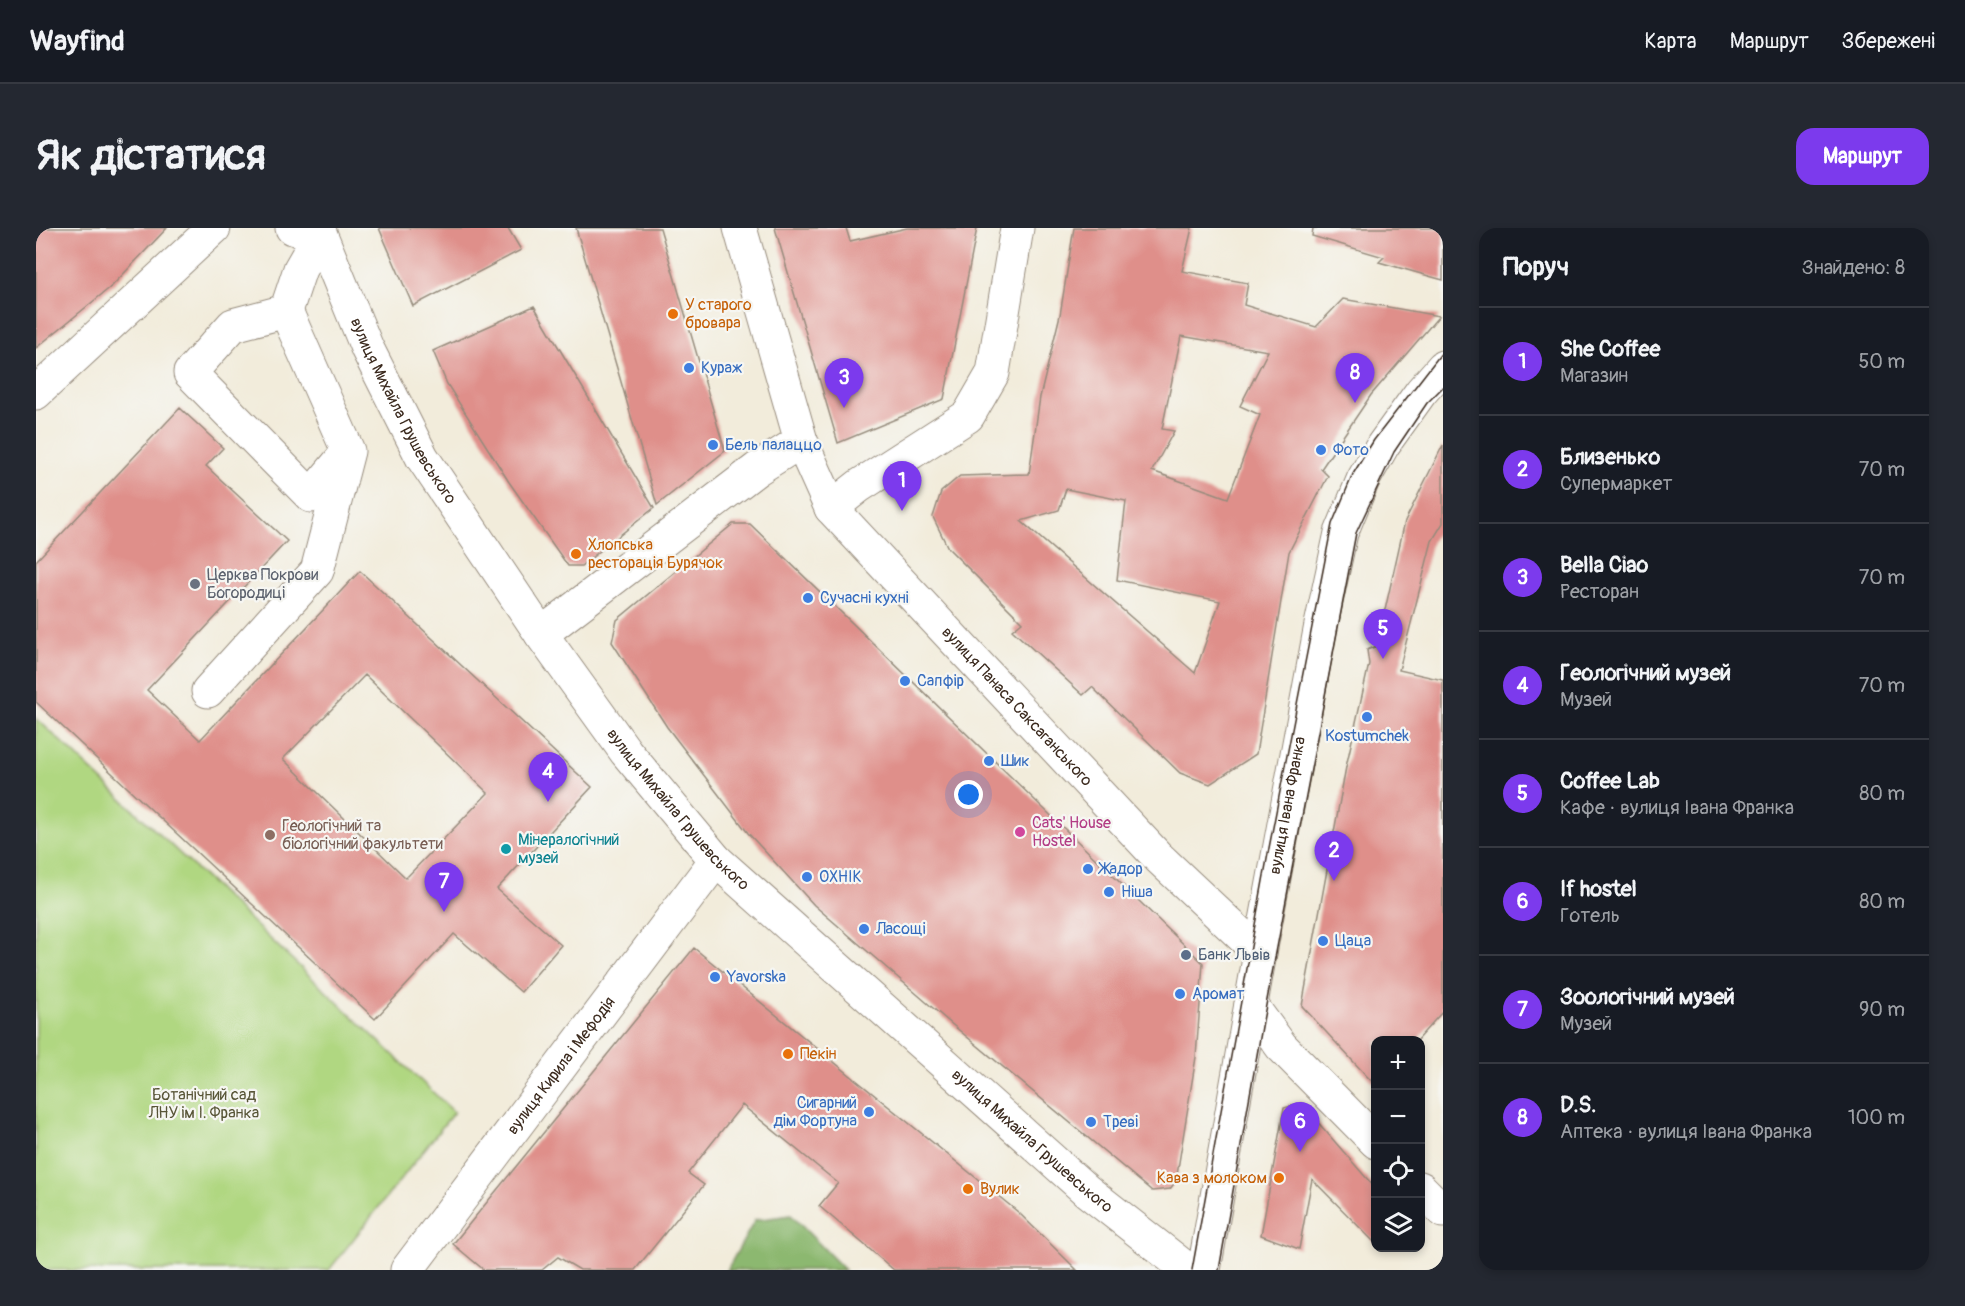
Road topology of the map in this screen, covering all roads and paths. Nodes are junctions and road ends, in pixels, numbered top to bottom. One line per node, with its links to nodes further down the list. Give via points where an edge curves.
1 (214, 228): 7 (street)
2 (740, 228): 8 (street, вулиця Панаса Саксаганського)
3 (1017, 228): 10 (street, via 993,373 968,416 858,486)
4 (310, 230): 5 (street); 11 (street, вулиця Михайла Грушевського, via 422,457)
5 (286, 311): 9 (street); 9 (street, via 233,326 190,373 311,496)
6 (1443, 367): 14 (street, вулиця Івана Франка, via 1383,445 1341,533)
7 (36, 393)
8 (801, 441): 10 (street, вулиця Панаса Саксаганського); 11 (street, via 757,469)
9 (348, 451): 12 (street, via 318,571)
10 (831, 508): 14 (street, вулиця Панаса Саксаганського, via 1158,857)
11 (541, 634): 13 (street, вулиця Михайла Грушевського, via 626,752)
12 (208, 691)
13 (716, 860): 19 (street, вулиця Кирила і Мефодія); 20 (street, вулиця Михайла Грушевського, via 1087,1191)
14 (1260, 953): 15 (street, вулиця Івана Франка)
15 (1251, 1005): 16 (street, via 1281,1046); 21 (street, вулиця Івана Франка)
16 (1371, 1137)
17 (1425, 1193): 18 (street)
18 (1443, 1211)
19 (407, 1270)
20 (1188, 1270)
21 (1204, 1270)

